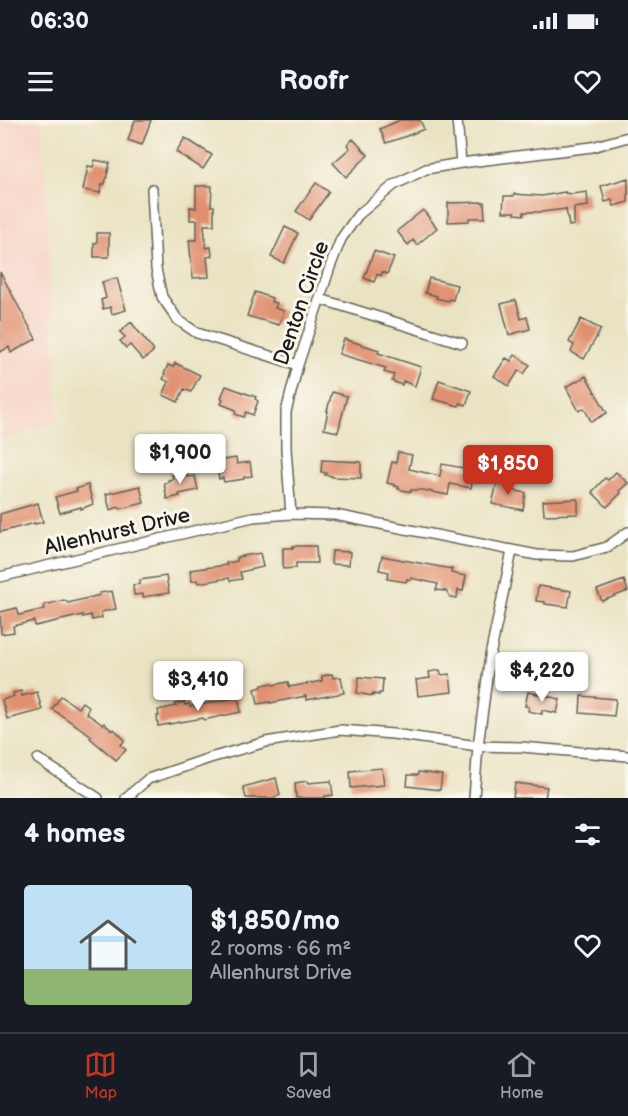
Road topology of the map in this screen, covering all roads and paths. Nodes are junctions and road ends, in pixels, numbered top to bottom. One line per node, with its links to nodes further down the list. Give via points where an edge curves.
1 (457, 120): 3 (street)
2 (628, 137): 3 (street, Denton Circle, via 592,147)
3 (461, 163): 5 (street, Denton Circle, via 426,169 394,185 358,215 341,239)
4 (152, 189): 7 (street, via 156,269 162,297 178,320 197,333)
5 (320, 299): 6 (street); 7 (street, Denton Circle)
6 (462, 343)
7 (298, 366): 8 (street, Denton Circle, via 286,412)
8 (291, 514): 10 (street, Allenhurst Drive, via 365,520); 11 (street, Allenhurst Drive, via 253,517)
9 (628, 532): 10 (street, Allenhurst Drive, via 607,547 573,556)
10 (512, 551): 12 (street, via 490,656)
11 (0, 577)
12 (478, 746): 13 (street); 16 (street, via 340,730 266,742 210,758 148,779); 17 (street)
13 (628, 756)
14 (38, 759): 15 (street)
15 (98, 798)
16 (126, 798)
17 (474, 798)

